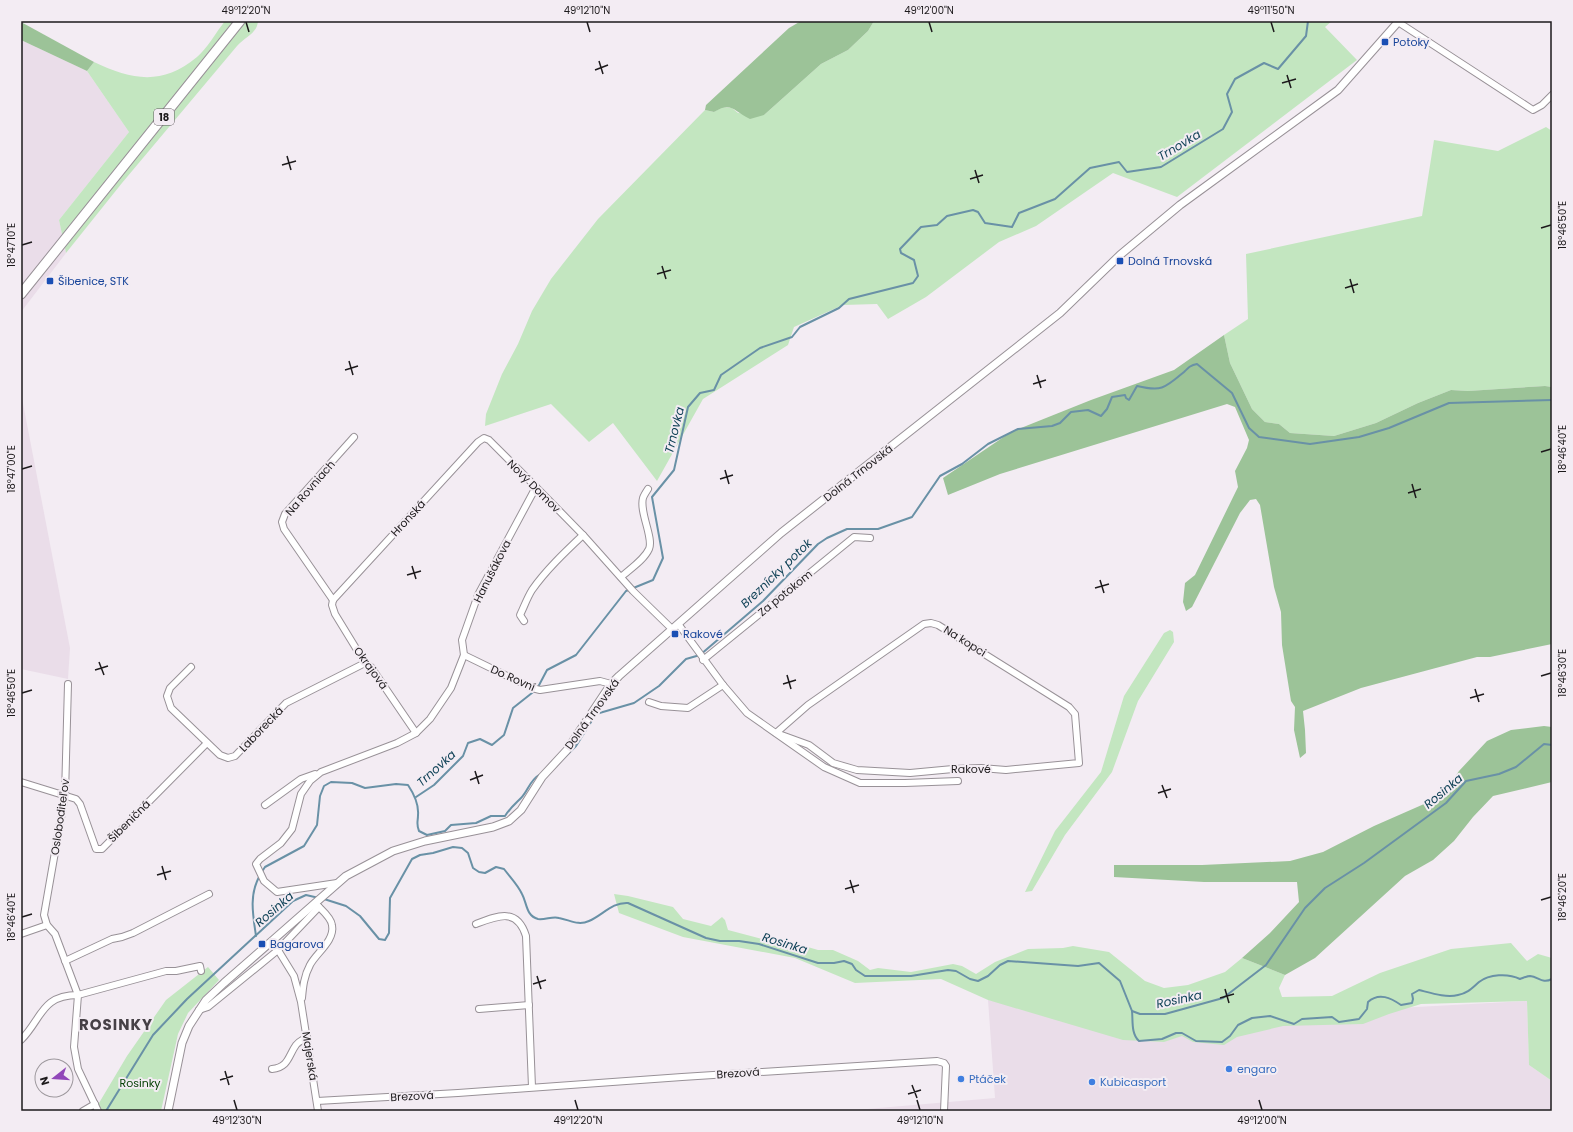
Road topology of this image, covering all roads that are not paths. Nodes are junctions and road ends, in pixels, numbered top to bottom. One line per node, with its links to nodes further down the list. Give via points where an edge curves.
1 (240, 21): 4 (main road, 18)
2 (1398, 21): 3 (street, via 1533,110); 14 (street, Dolná Trnovská, via 1338,90 1180,206 1120,255 1060,314 781,534)
3 (1552, 95)
4 (21, 294)
5 (354, 438): 12 (street, Na Rovniach, via 285,514 282,522 284,529)
6 (484, 438): 7 (street, Nový Domov); 12 (street, Hronská)
7 (536, 487): 9 (street, Nový Domov); 16 (street, Hanušákova, via 478,595 462,640)
8 (648, 489): 11 (street, via 642,504 650,540 649,550)
9 (583, 535): 11 (street, Nový Domov); 13 (street, via 560,557 531,592 520,615)
10 (870, 538): 17 (street, Za potokom, via 854,537)
11 (621, 577): 15 (street, Nový Domov)
12 (333, 600): 18 (street, Okrajová, via 335,614)
13 (524, 621)
14 (679, 624): 15 (street, Dolná Trnovská); 17 (street, Rakové)
15 (673, 630): 21 (street, Dolná Trnovská)
16 (464, 655): 21 (street, Do Rovní, via 540,690 600,681); 24 (street, Hanušákova, via 451,688 430,719)
17 (701, 657): 22 (street, Rakové)
18 (366, 663): 24 (street, Okrajová); 26 (street, Laborecká, via 286,703 236,756 228,758 220,755)
19 (191, 667): 26 (street, Laborecká, via 170,688 167,696 171,708)
20 (68, 684): 33 (street, Osloboditeľov)
21 (611, 684): 35 (street, Dolná Trnovská, via 567,750 542,777 521,810 509,821 393,851)
22 (723, 685): 23 (street, via 688,708 661,706); 25 (street, Rakové, via 747,713)
23 (649, 702)
24 (416, 733): 28 (street, Hanušákova, via 397,743)
25 (776, 733): 27 (street, Na kopci, via 808,704 924,624 931,622 1069,707 1075,714); 29 (street, Rakové, via 809,745 833,763 857,770); 32 (street, Rakové, via 824,767 860,783)
26 (207, 743): 33 (street, Šibeničná, via 102,849 96,849 80,804 76,799)
27 (1079, 763): 29 (street, Rakové, via 1006,770 953,768)
28 (321, 772): 34 (street, Hanušákova, via 301,779); 35 (street, Hanušákova, via 310,781 301,794 292,829 281,843 256,864 264,881 277,892)
29 (910, 773): 32 (street)
30 (958, 781): 32 (street, Rakové)
31 (21, 782): 33 (street)
32 (892, 783)
33 (65, 795): 39 (street, Osloboditeľov, via 44,915)
34 (265, 805)
35 (337, 883): 37 (street, Dolná Trnovská)
36 (209, 894): 42 (street, via 133,934 112,938)
37 (317, 903): 41 (street); 45 (street, Majerská, via 332,925 332,932 328,942 310,964 304,979); 48 (street, via 224,983)
38 (476, 924): 46 (street, via 498,916 507,916 513,917 524,928)
39 (47, 925): 40 (street); 42 (street, Osloboditeľov, via 55,934)
40 (21, 934)
41 (278, 950): 45 (street, Majerská, via 294,976); 48 (street, via 208,1007)
42 (65, 962): 44 (street, Osloboditeľov)
43 (201, 971): 44 (street, via 200,966 166,971)
44 (78, 995): 50 (street, via 68,995 51,1001); 54 (street, via 74,1047 78,1070)
45 (301, 1002): 49 (street, Majerská)
46 (529, 1005): 47 (street); 52 (street)
47 (479, 1009)
48 (198, 1010): 57 (street, via 182,1043)
49 (307, 1037): 51 (street, via 295,1046 284,1065); 53 (street, Majerská)
50 (21, 1040)
51 (272, 1069)
52 (532, 1087): 53 (street, Brezová); 59 (street, Brezová, via 937,1061 946,1066)
53 (317, 1101): 58 (street, Majerská)
54 (95, 1104): 55 (street); 56 (street)
55 (83, 1111)
56 (98, 1111)
57 (168, 1111)
58 (318, 1111)
59 (944, 1111)

